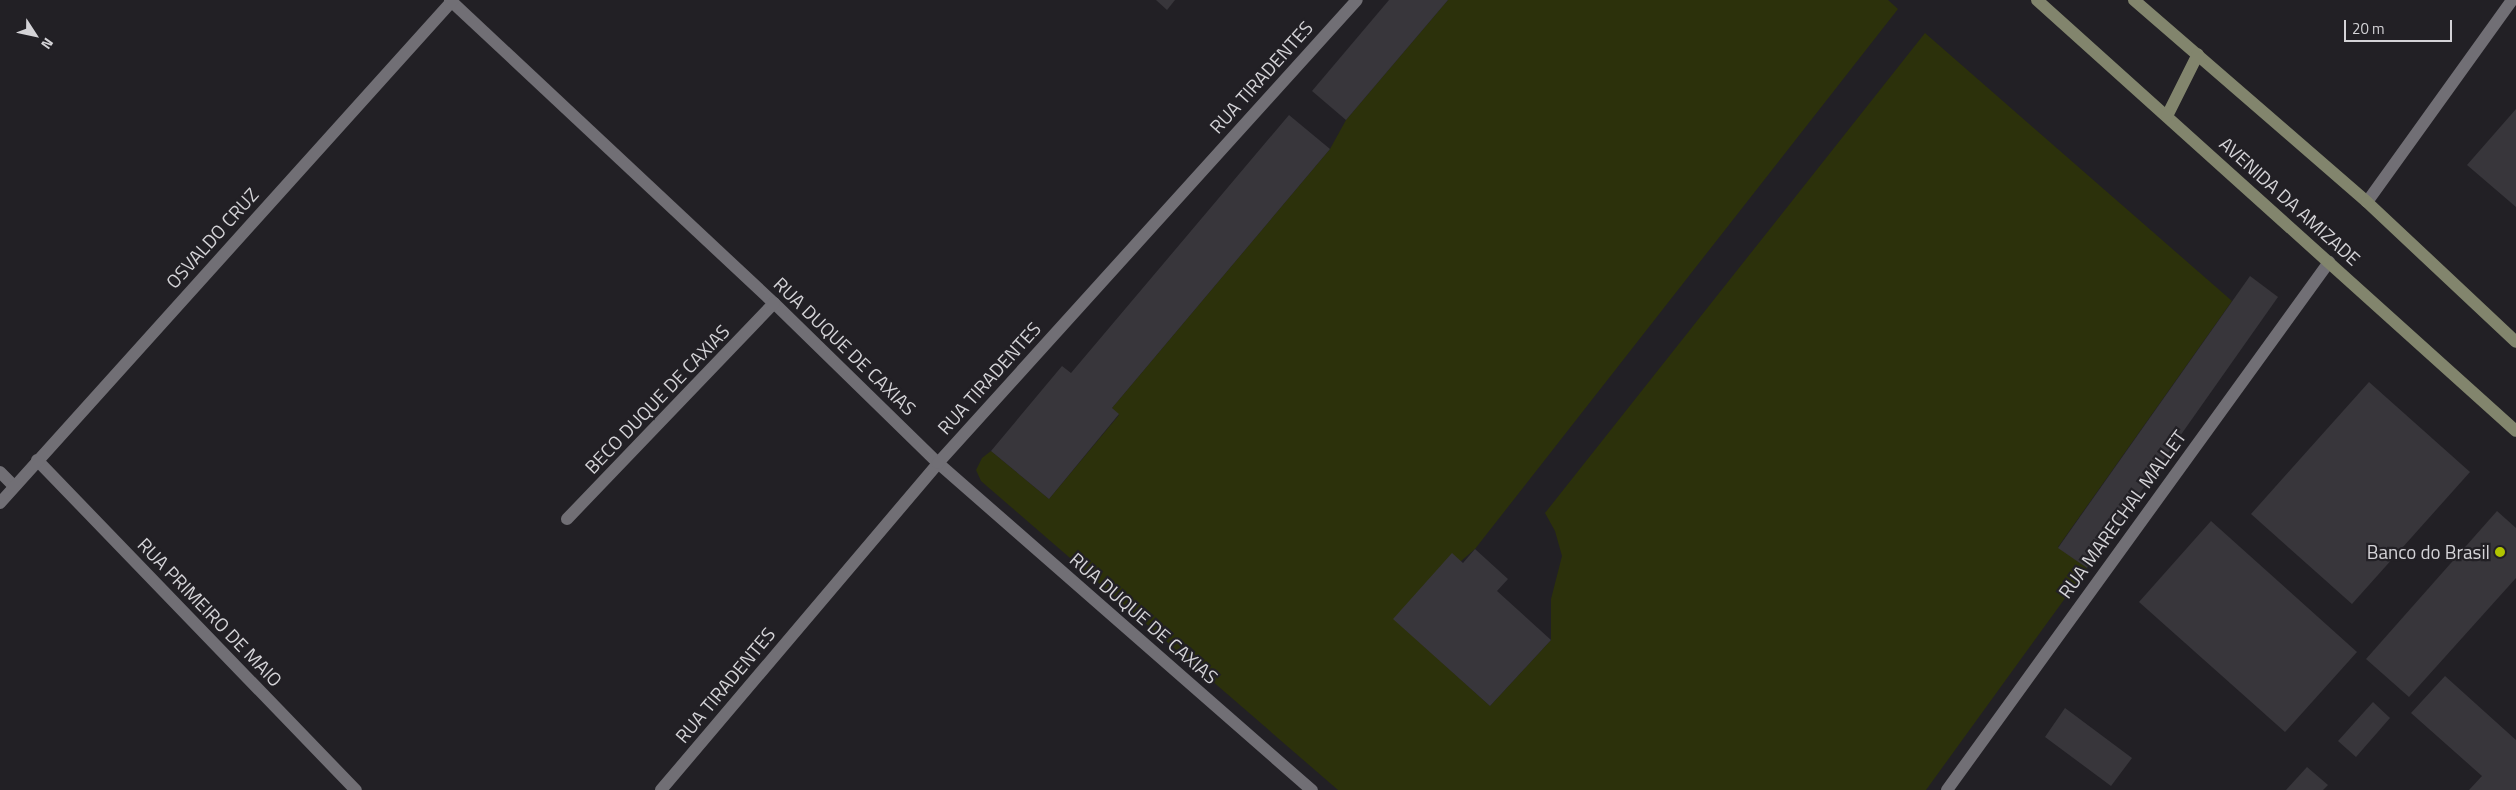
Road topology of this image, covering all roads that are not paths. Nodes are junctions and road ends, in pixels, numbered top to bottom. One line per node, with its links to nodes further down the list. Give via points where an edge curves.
1 (452, 0): 10 (street, RUA DUQUE DE CAXIAS); 13 (street, OSVALDO CRUZ)
2 (1356, 0): 14 (street, RUA TIRADENTES)
3 (2037, 0): 7 (main road, AVENIDA DA AMIZADE)
4 (2134, 0): 6 (main road)
5 (2512, 0): 8 (street)
6 (2198, 54): 7 (main road); 8 (main road)
7 (2167, 116): 9 (main road, AVENIDA DA AMIZADE)
8 (2367, 202): 11 (main road)
9 (2329, 262): 12 (main road, AVENIDA DA AMIZADE); 22 (street, RUA MARECHAL MALLET)
10 (774, 303): 14 (street, RUA DUQUE DE CAXIAS); 18 (street, BECO DUQUE DE CAXIAS)
11 (2516, 342)
12 (2516, 431)
13 (37, 460): 16 (street, OSVALDO CRUZ); 19 (street, RUA PRIMEIRO DE MAIO)
14 (938, 463): 20 (street, RUA TIRADENTES); 21 (street, RUA DUQUE DE CAXIAS)
15 (0, 472): 16 (street)
16 (14, 486): 17 (street, OSVALDO CRUZ)
17 (0, 503)
18 (567, 519)
19 (356, 790)
20 (661, 790)
21 (1312, 790)
22 (1947, 790)

